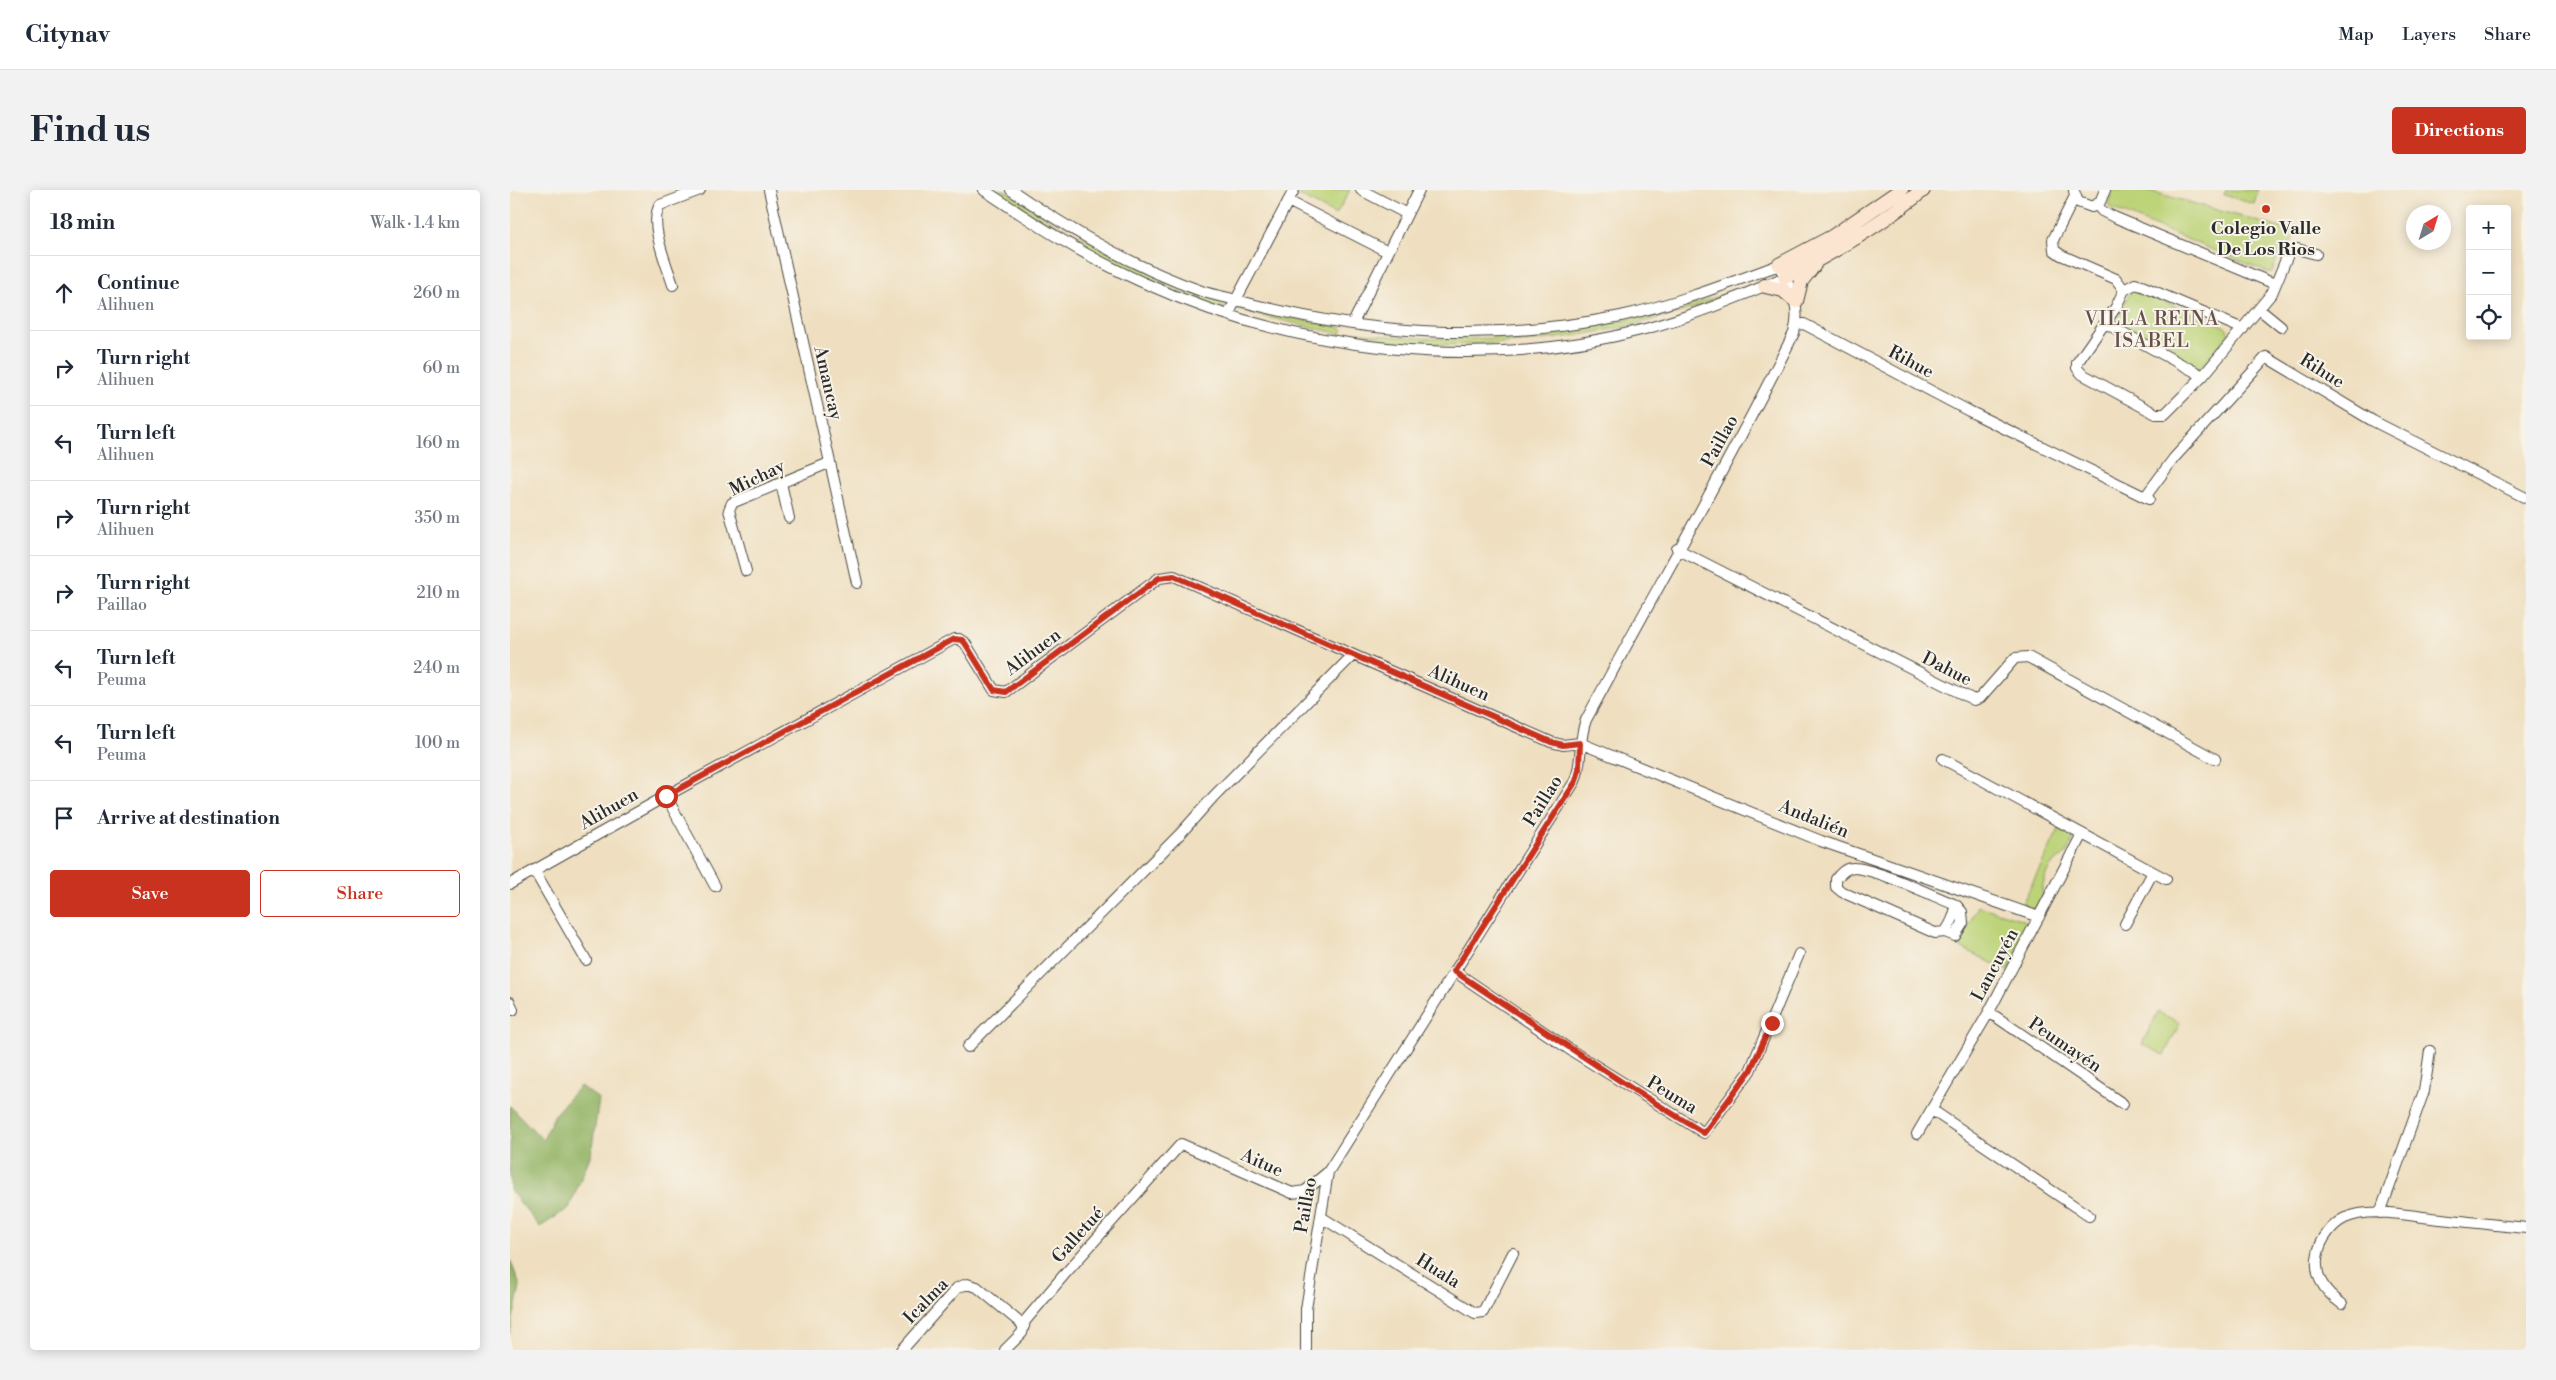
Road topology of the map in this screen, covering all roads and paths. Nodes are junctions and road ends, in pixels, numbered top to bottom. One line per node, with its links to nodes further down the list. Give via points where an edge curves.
1 (700, 190): 20 (street, via 660,205 655,216)
2 (769, 190): 34 (street, Amancay)
3 (984, 190): 26 (street, via 1114,269)
4 (1011, 190): 23 (street, via 1070,229 1128,260 1206,293)
5 (1294, 190): 12 (street)
6 (1361, 190): 14 (street)
7 (1419, 190): 14 (street)
8 (1901, 190): 18 (street)
9 (1923, 190): 17 (street, via 1888,218)
10 (2105, 190): 13 (street, via 2103,199)
11 (2075, 193): 13 (street, via 2082,205); 22 (street, via 2053,240 2054,250 2116,279)
12 (1288, 201): 15 (street); 23 (street)
13 (2096, 205): 19 (street, via 2114,217)
14 (1407, 214): 15 (street)
15 (1388, 252): 27 (street)
16 (2316, 254): 19 (street, via 2297,249 2289,252)
17 (1818, 260): 18 (street); 24 (street, via 1801,281)
18 (1782, 271): 21 (street); 24 (street, Paillao); 27 (street, via 1621,316 1562,326 1505,332 1444,332)
19 (2275, 284): 25 (street, via 2272,293)
20 (673, 285)
21 (1765, 286): 24 (street, via 1782,290); 32 (street, via 1645,329 1555,345 1460,351)
22 (2124, 290): 28 (street); 31 (street, via 2135,284 2142,286)
23 (1236, 300): 26 (street); 27 (street, via 1272,310)
24 (1796, 301): 29 (street, Paillao)
25 (2258, 309): 30 (street); 31 (street)
26 (1228, 315): 32 (street, via 1286,331)
27 (1353, 323): 32 (street)
28 (2105, 323): 33 (street); 33 (street, via 2077,363 2082,374 2159,415 2173,408)
29 (1796, 325): 36 (street, Rihue, via 1804,324 1969,411 2147,498 2174,458 2266,356 2373,421); 38 (street, Paillao, via 1746,428)
30 (2281, 327)
31 (2243, 329): 33 (street)
32 (1348, 342)
33 (2203, 376)
34 (829, 463): 35 (street, Michay); 40 (street, Amancay)
35 (781, 483): 37 (street); 39 (street, Michay, via 732,504 729,510)
36 (2526, 498)
37 (789, 518)
38 (1677, 549): 42 (street, Paillao, via 1586,720); 44 (street, Dahue, via 1974,700 1980,698 2015,658 2028,657)
39 (746, 571)
40 (857, 583)
41 (1352, 656): 42 (street, Alihuen, via 1551,742 1563,745); 45 (street, Alihuen, via 1166,575 1006,692 994,690 965,643 954,639); 60 (street)
42 (1580, 743): 47 (street, Andalién); 58 (street, Paillao, via 1576,781)
43 (1943, 759): 46 (street)
44 (2215, 759)
45 (666, 796): 48 (street, Alihuen); 53 (street)
46 (2082, 834): 50 (street); 54 (street, Lancuyén)
47 (1852, 852): 49 (street); 54 (street, Andalién)
48 (534, 870): 52 (street, Alihuen); 57 (street)
49 (1845, 870): 49 (street, via 1836,879 1836,886 1842,892 1935,933 1955,936 1963,923 1962,912 1956,905 1868,870)
50 (2153, 872): 51 (street); 55 (street)
51 (2166, 879)
52 (510, 884)
53 (715, 886)
54 (2039, 918): 59 (street, Lancuyén)
55 (2125, 924)
56 (1799, 954): 58 (street, Peuma, via 1750,1071 1704,1133 1550,1037)
57 (586, 960)
58 (1454, 971): 66 (street, Paillao)
59 (1989, 1012): 62 (street, Peumayén); 63 (street, Lancuyén)
60 (968, 1047)
61 (2430, 1052): 67 (street, via 2424,1091)
62 (2123, 1104)
63 (1932, 1110): 64 (street, Lancuyén); 68 (street)
64 (1917, 1134)
65 (1181, 1144): 66 (street, Aitue, via 1292,1193 1305,1191); 73 (street, Galletué, via 1064,1275)
66 (1328, 1172): 69 (street, Paillao)
67 (2380, 1213): 70 (street); 72 (street, via 2344,1218 2328,1232 2319,1250 2317,1273 2322,1284)
68 (2089, 1216)
69 (1321, 1217): 71 (street, Huala, via 1475,1314 1483,1312); 76 (street, Paillao, via 1306,1309)
70 (2526, 1228)
71 (1513, 1253)
72 (2342, 1304)
73 (1024, 1326): 74 (street, Icalma, via 977,1287 967,1284 956,1288); 75 (street, Galletué, via 1022,1333)
74 (902, 1350)
75 (1005, 1350)
76 (1306, 1350)

